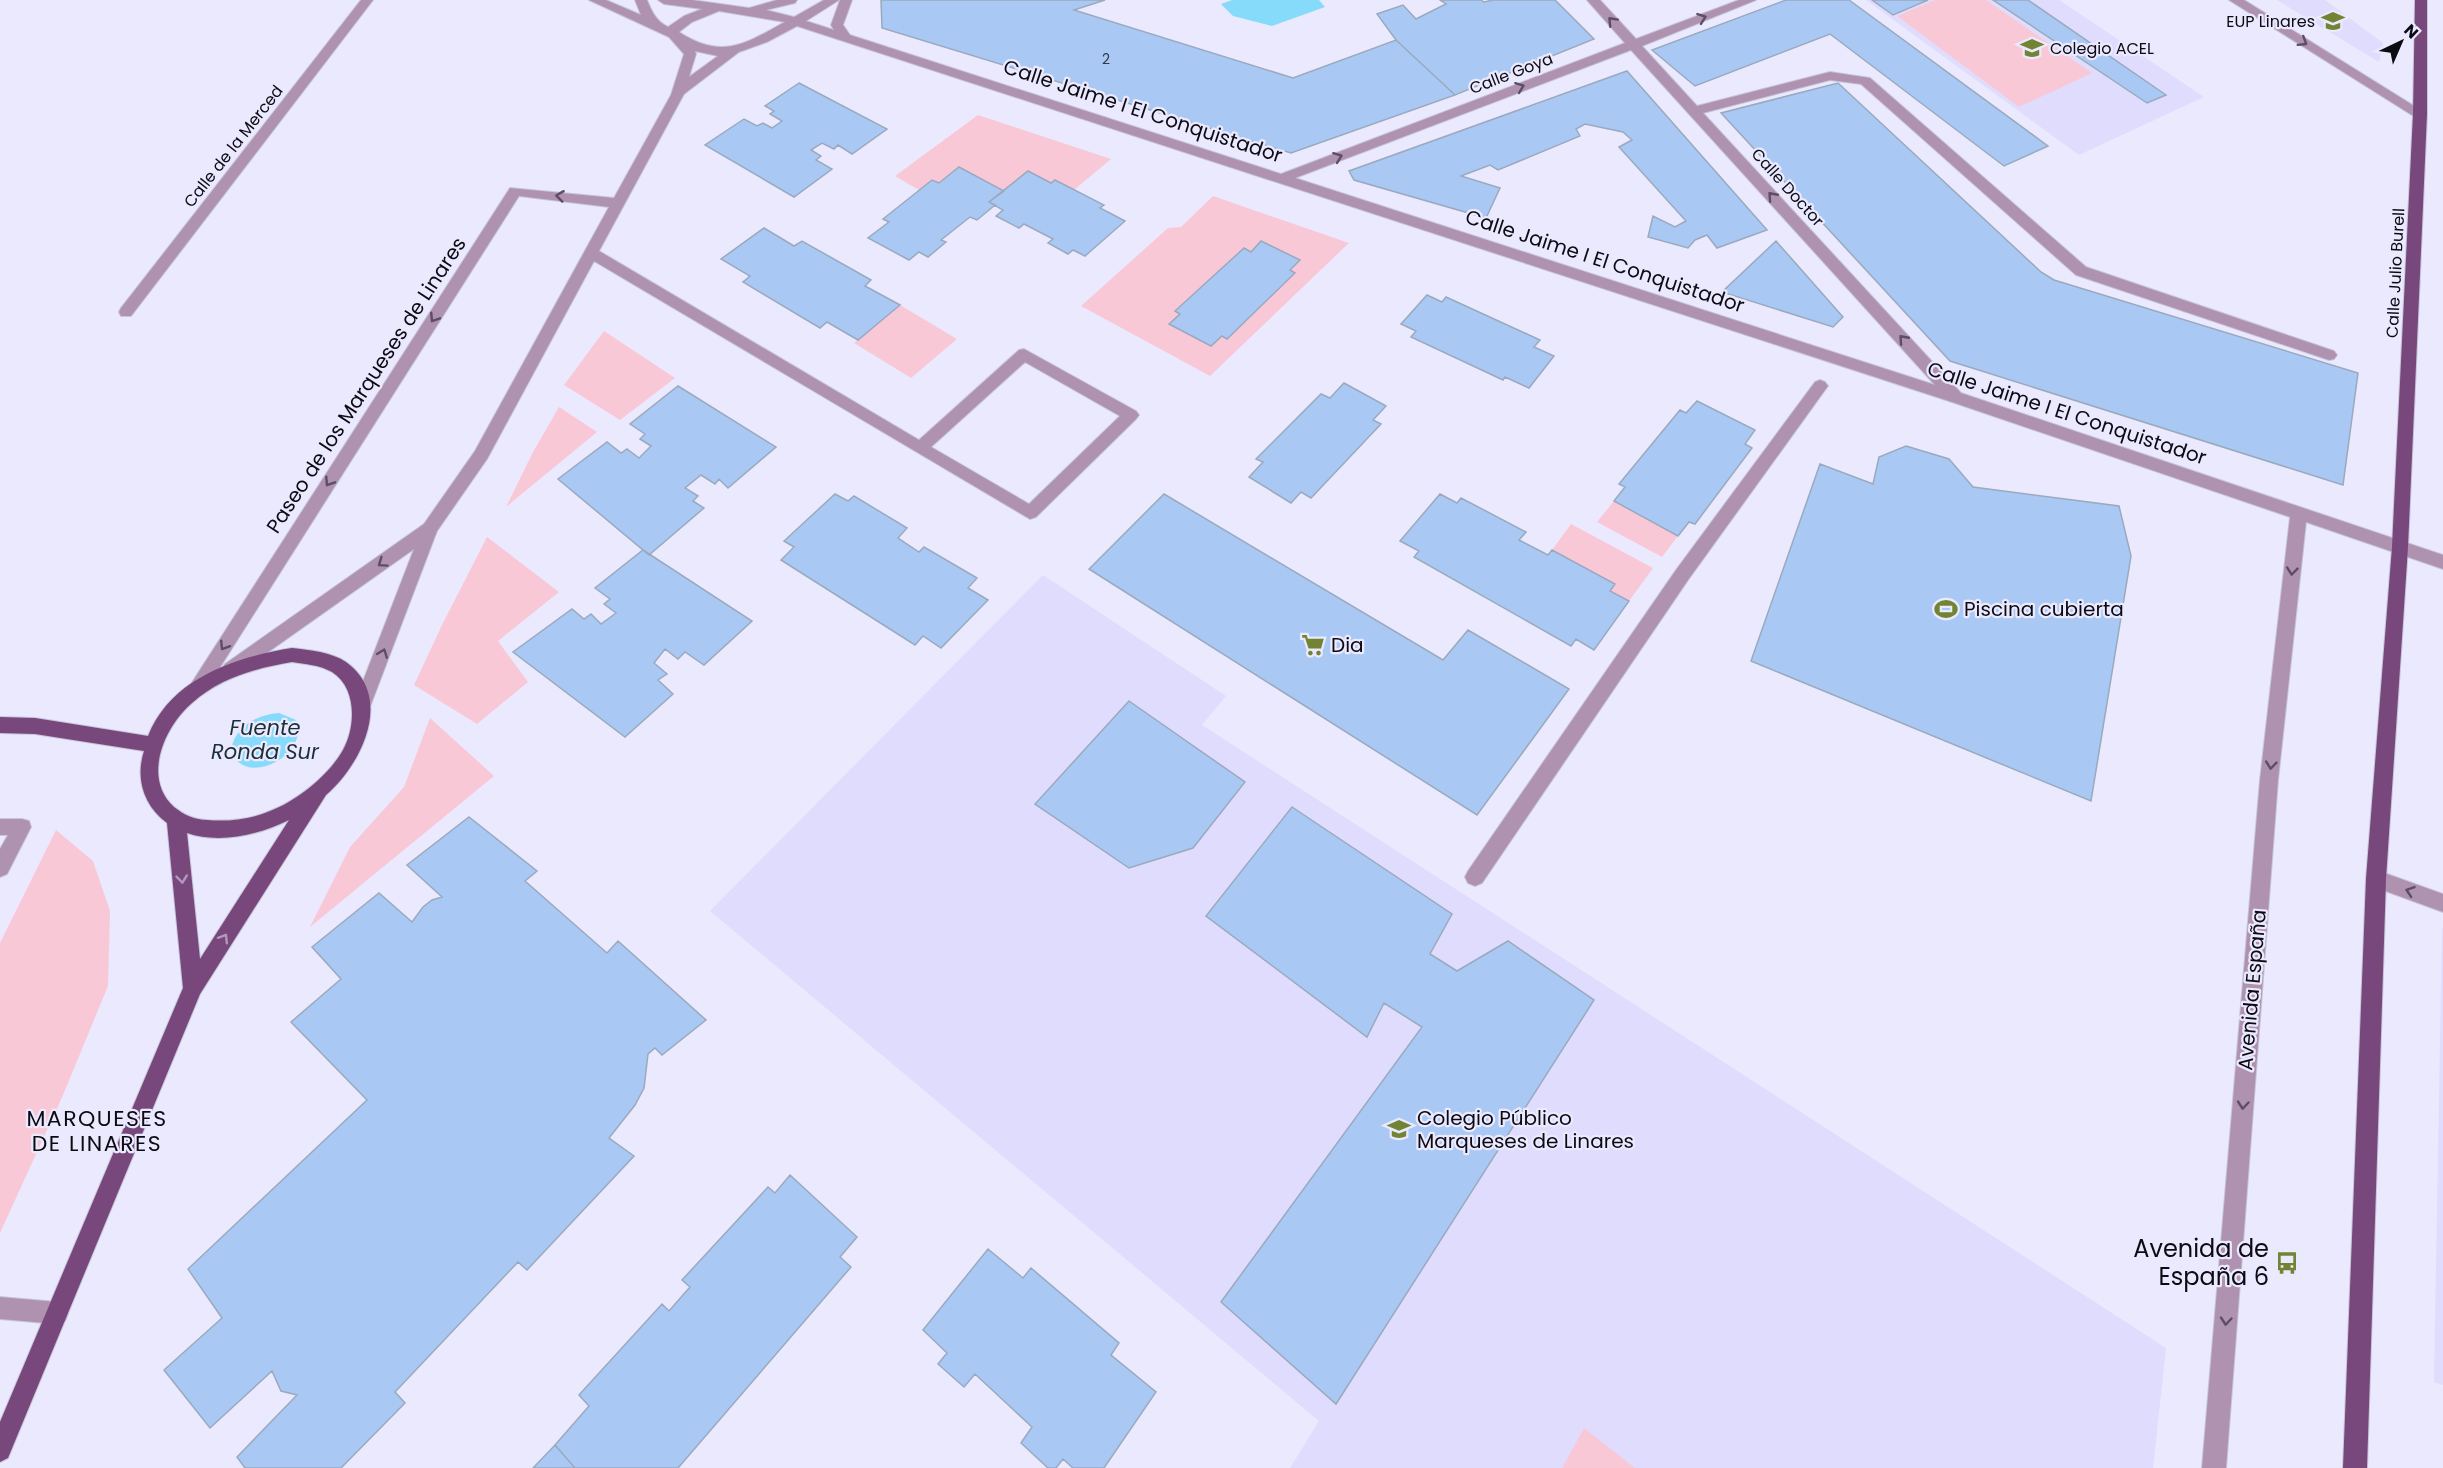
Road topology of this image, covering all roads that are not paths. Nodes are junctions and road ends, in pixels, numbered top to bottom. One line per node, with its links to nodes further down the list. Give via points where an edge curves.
1 (367, 0): 27 (street, Calle de la Merced)
2 (596, 0): 15 (street)
3 (641, 0): 15 (street)
4 (664, 0): 12 (street, Calle Jaime I El Conquistador)
5 (791, 0): 13 (street)
6 (833, 0): 14 (street)
7 (846, 0): 18 (street, via 837,25)
8 (1593, 0): 19 (street, Calle Doctor, one-way to 8)
9 (1750, 0): 19 (street, Calle Goya, one-way to 9)
10 (2235, 0): 23 (street, one-way to 23)
11 (2421, 0): 23 (main road, Calle Julio Burell)
12 (722, 7): 13 (street, Calle Jaime I El Conquistador); 16 (street, via 680,23 672,30)
13 (749, 11): 14 (street, Calle Jaime I El Conquistador); 17 (street, via 768,23)
14 (795, 21): 17 (street); 18 (street, Calle Jaime I El Conquistador)
15 (657, 27): 16 (street)
16 (676, 36): 20 (street, via 707,51); 21 (street, via 687,45 690,54)
17 (763, 38): 20 (street)
18 (846, 38): 24 (street, Calle Jaime I El Conquistador)
19 (1633, 44): 22 (street, Calle Doctor); 24 (street, Calle Goya, one-way to 19)
20 (740, 48): 21 (street, via 702,72)
21 (677, 95): 25 (street)
22 (1695, 111): 28 (street, via 1830,76 1865,81 2081,271); 30 (street, Calle Doctor, one-way to 22)
23 (2420, 114): 34 (main road, Calle Julio Burell)
24 (1283, 178): 30 (street, Calle Jaime I El Conquistador)
25 (618, 203): 26 (street); 37 (street, Paseo de los Marqueses de Linares, one-way to 37, via 515,191)
26 (591, 254): 31 (street); 33 (street, via 481,455)
27 (126, 312)
28 (2329, 355)
29 (1820, 386): 45 (street, via 1682,574)
30 (1957, 398): 32 (street, Calle Jaime I El Conquistador)
31 (920, 448): 31 (street, via 1030,513 1131,415 1024,354)
32 (2299, 513): 34 (street, Calle Jaime I El Conquistador); 52 (street, Avenida España, one-way to 52, via 2269,780)
33 (430, 530): 36 (street, one-way to 36); 38 (street, one-way to 33)
34 (2400, 547): 35 (street, Calle Jaime I El Conquistador); 46 (main road)
35 (2443, 562)
36 (231, 669): 37 (main road); 38 (main road, via 262,658 292,655 319,659 341,669 355,686)
37 (197, 689): 40 (main road, via 163,725)
38 (362, 707): 41 (main road, via 358,736 343,765)
39 (0, 725): 40 (main road, via 35,726)
40 (153, 745): 42 (main road, via 148,775 156,801)
41 (318, 792): 42 (main road, via 284,814 245,827 208,830); 48 (main road, one-way to 41)
42 (176, 821): 48 (main road, one-way to 48)
43 (0, 827): 44 (street, via 22,827)
44 (0, 868)
45 (1475, 877)
46 (2376, 879): 47 (street, one-way to 46); 53 (main road)
47 (2443, 903)
48 (193, 988): 50 (main road)
49 (0, 1308): 50 (street)
50 (57, 1312): 51 (main road)
51 (0, 1450)
52 (2214, 1468)
53 (2355, 1468)

